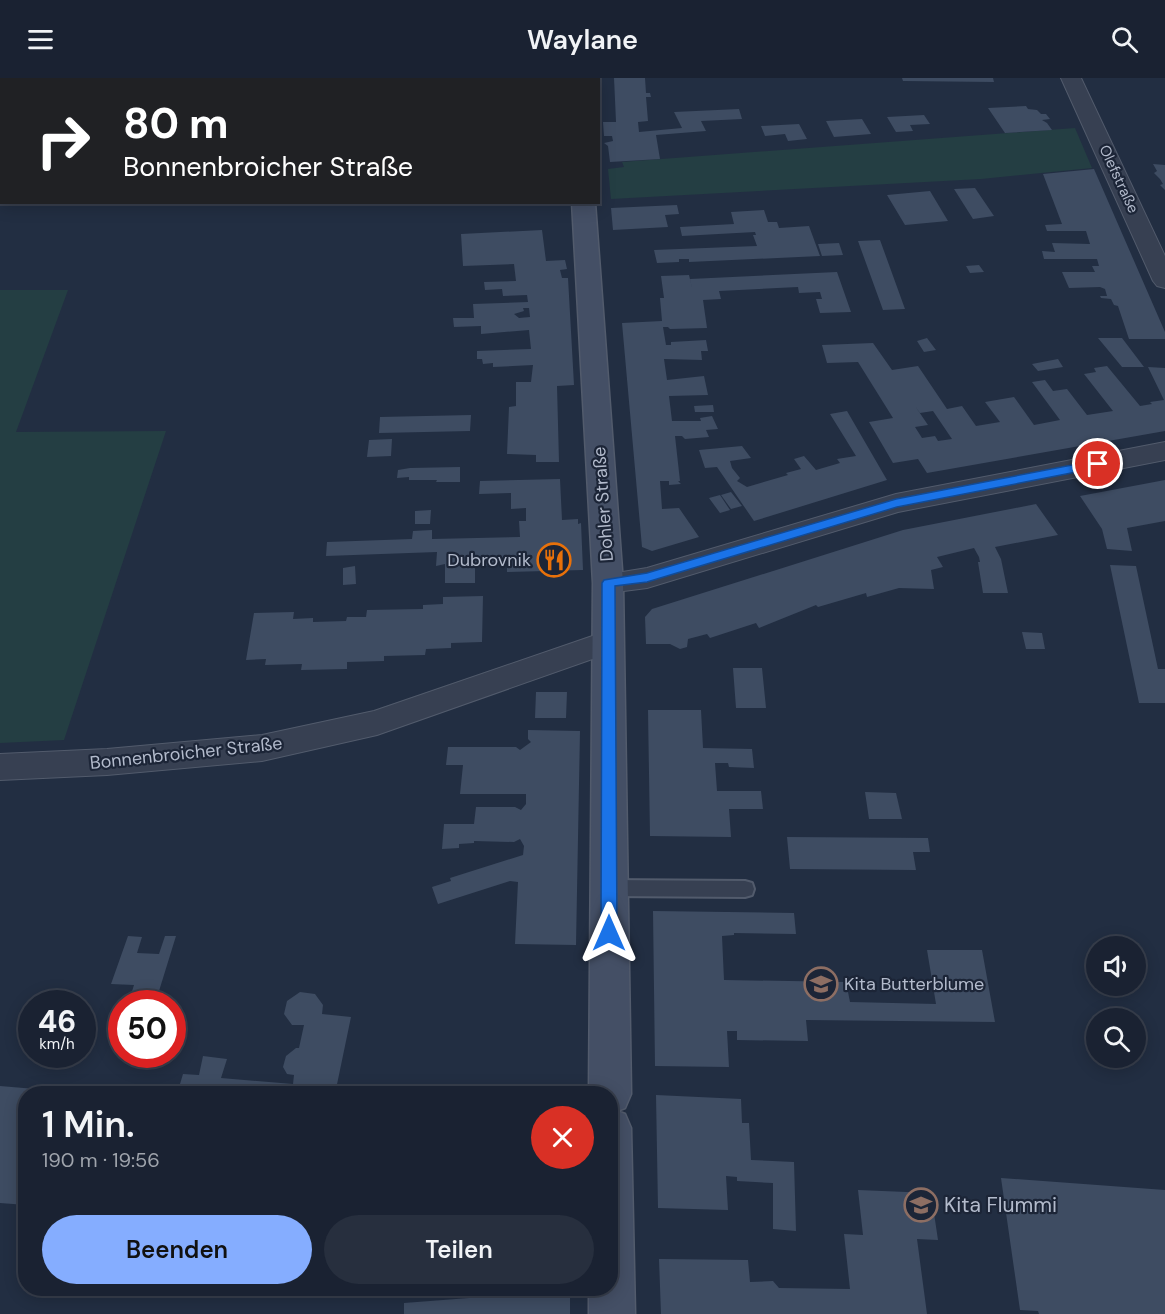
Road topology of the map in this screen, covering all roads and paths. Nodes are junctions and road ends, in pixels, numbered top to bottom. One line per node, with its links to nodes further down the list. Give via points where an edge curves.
1 (1071, 78): 3 (street, Olefstraße)
2 (583, 204): 5 (main road, Dohler Straße)
3 (1165, 281)
4 (1165, 451): 5 (street, via 896,503 647,578)
5 (608, 583): 6 (main road, Dohler Straße)
6 (607, 642): 7 (street, Bonnenbroicher Straße, via 377,723 262,748); 8 (main road, Dohler Straße)
7 (0, 767)
8 (609, 888): 9 (lane); 10 (main road, Dohler Straße)
9 (745, 889)
10 (610, 1086)
11 (612, 1296): 12 (main road)
12 (612, 1314)

